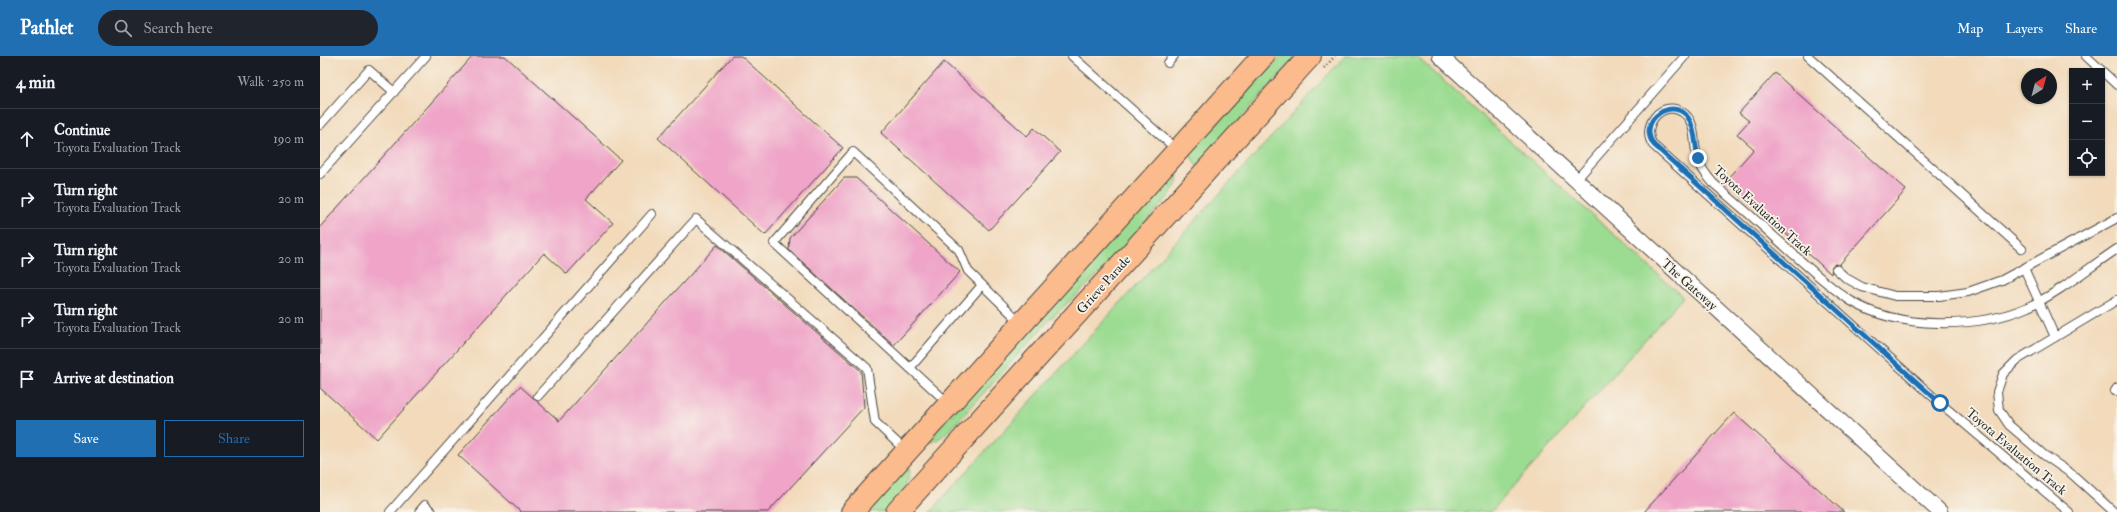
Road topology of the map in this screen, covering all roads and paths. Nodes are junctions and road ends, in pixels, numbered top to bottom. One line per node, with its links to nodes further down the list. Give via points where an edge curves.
1 (426, 56): 14 (lane)
2 (1072, 56): 16 (lane)
3 (1174, 56): 10 (lane)
4 (1263, 56): 16 (main road)
5 (1310, 56): 38 (main road, Grieve Parade)
6 (1440, 56): 18 (street, The Gateway)
7 (1685, 56): 18 (lane)
8 (1808, 56): 21 (lane)
9 (2086, 56): 11 (lane)
10 (1168, 63)
11 (2099, 68)
12 (2105, 74): 13 (lane)
13 (2117, 85)
14 (394, 92): 15 (lane, via 369,70); 17 (lane)
15 (320, 126)
16 (1178, 151): 28 (main road)
17 (320, 174)
18 (1576, 180): 39 (street, The Gateway)
19 (652, 214): 34 (lane)
20 (2117, 218): 23 (lane)
21 (2022, 249)
22 (2117, 250): 27 (lane, Toyota Evaluation Track)
23 (2024, 268): 24 (lane, via 1985,287 1968,292 1917,296 1895,296 1862,287); 27 (lane)
24 (1836, 269)
25 (982, 285): 28 (lane); 30 (lane); 30 (lane, via 968,271 959,250 853,152 774,243)
26 (2117, 300): 29 (lane)
27 (2038, 301): 29 (lane); 40 (lane, Toyota Evaluation Track, via 1988,319 1958,324 1915,321 1880,314 1852,302 1825,282 1704,172 1698,158 1692,125 1685,114 1677,110 1665,110 1656,115 1649,126 1649,136 1654,145 1940,403)
28 (1022, 324): 32 (main road)
29 (2055, 337): 41 (lane, via 2016,360 2003,374 1997,392 1999,410 2002,418 2020,436 2073,475)
30 (910, 368): 32 (lane)
31 (538, 396): 33 (lane, via 696,219 867,368 875,422)
32 (948, 404): 33 (main road)
33 (906, 452): 37 (main road)
34 (390, 512)
35 (418, 512): 36 (lane, via 425,505)
36 (432, 512)
37 (852, 512)
38 (897, 512)
39 (1940, 512)
40 (2069, 512)
41 (2114, 512)

